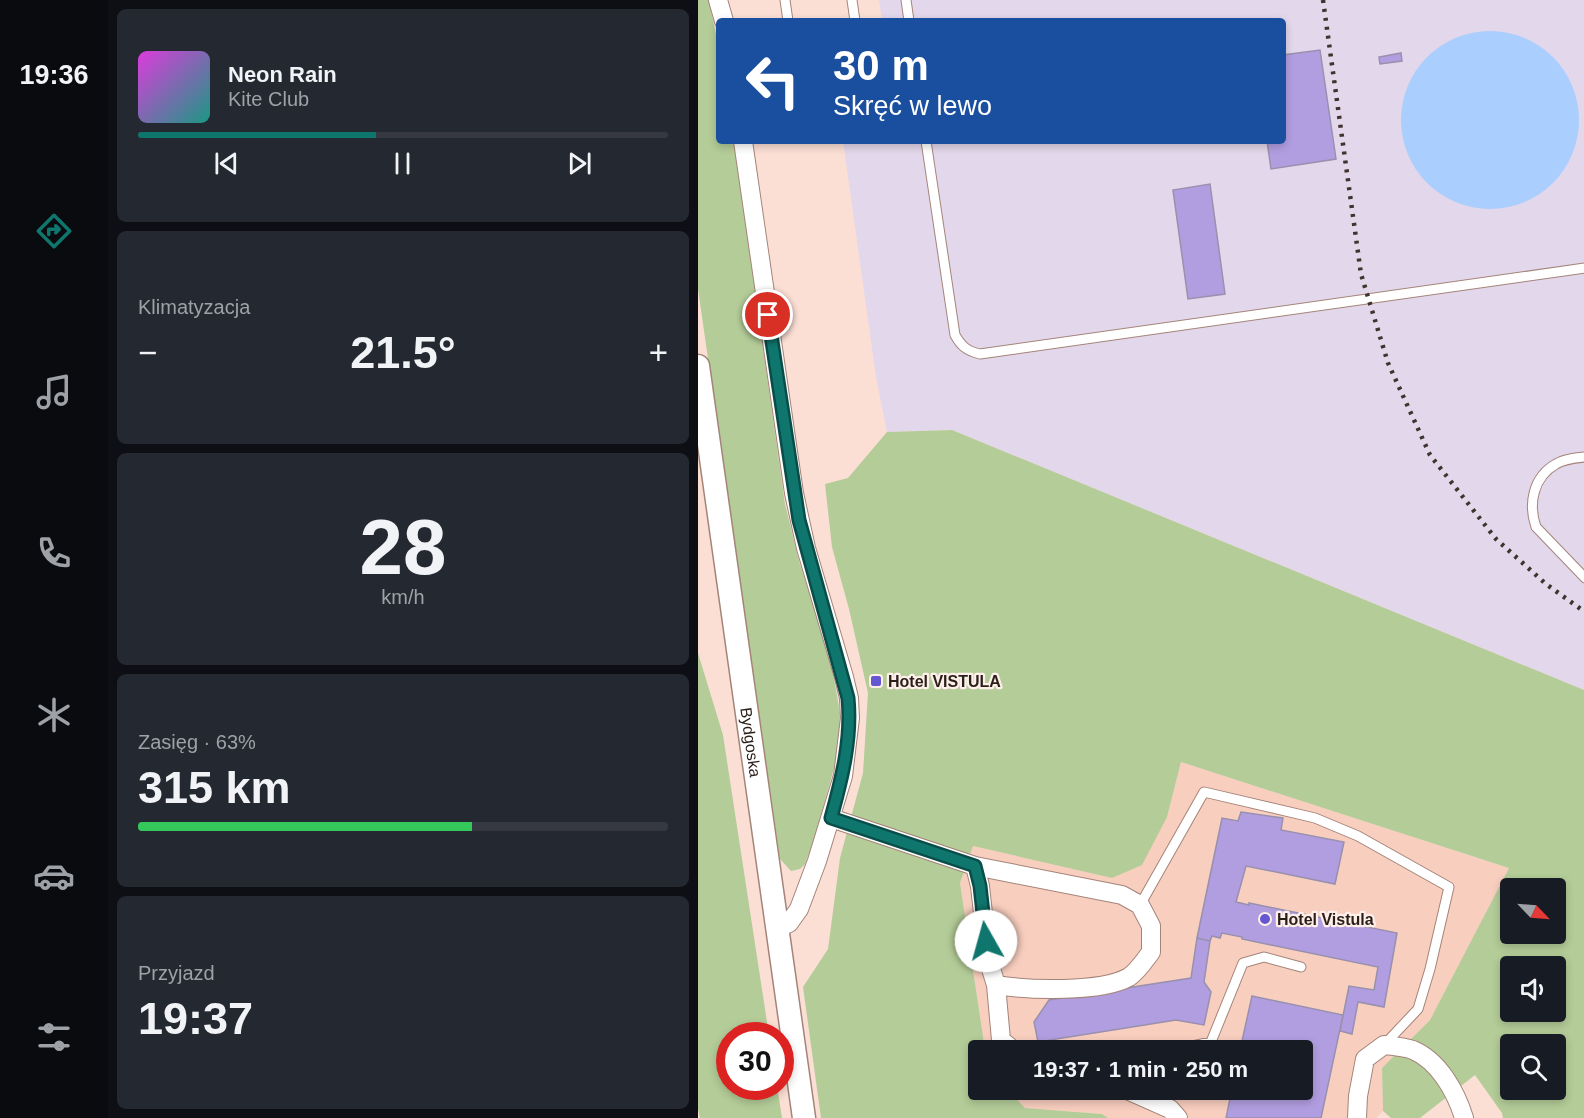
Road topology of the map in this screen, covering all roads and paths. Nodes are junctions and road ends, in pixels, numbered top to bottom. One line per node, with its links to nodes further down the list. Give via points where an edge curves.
1 (718, 0): 5 (street)
2 (785, 0): 6 (lane)
3 (852, 0): 7 (lane)
4 (906, 0): 8 (lane)
5 (723, 18)
6 (788, 18)
7 (855, 18)
8 (909, 18)
9 (743, 144): 15 (street, via 794,493 848,698 849,739)
10 (926, 144): 11 (lane, via 955,334 969,351 980,354)
11 (1584, 268)
12 (698, 366): 18 (street, Bydgoska)
13 (1584, 457): 14 (lane, via 1556,464 1546,473 1538,482 1531,505 1536,527)
14 (1584, 578)
15 (831, 818): 16 (street); 18 (street, via 799,909 789,923)
16 (975, 866): 17 (street, via 1122,895); 20 (street, via 988,959)
17 (1140, 906): 20 (street, via 1151,926 1151,952 1130,976 1109,983 1060,989); 23 (lane, via 1204,792 1315,818 1358,836 1449,887 1418,1009)
18 (778, 928): 25 (street, Bydgoska)
19 (1301, 967): 22 (lane, via 1264,957 1243,963)
20 (996, 985): 21 (street)
21 (1001, 1040)
22 (1212, 1040)
23 (1384, 1045): 27 (street, via 1364,1059); 28 (street, via 1413,1050 1439,1069)
24 (1150, 1100): 26 (street, via 1170,1109)
25 (804, 1118)
26 (1178, 1118)
27 (1357, 1118)
28 (1464, 1118)

